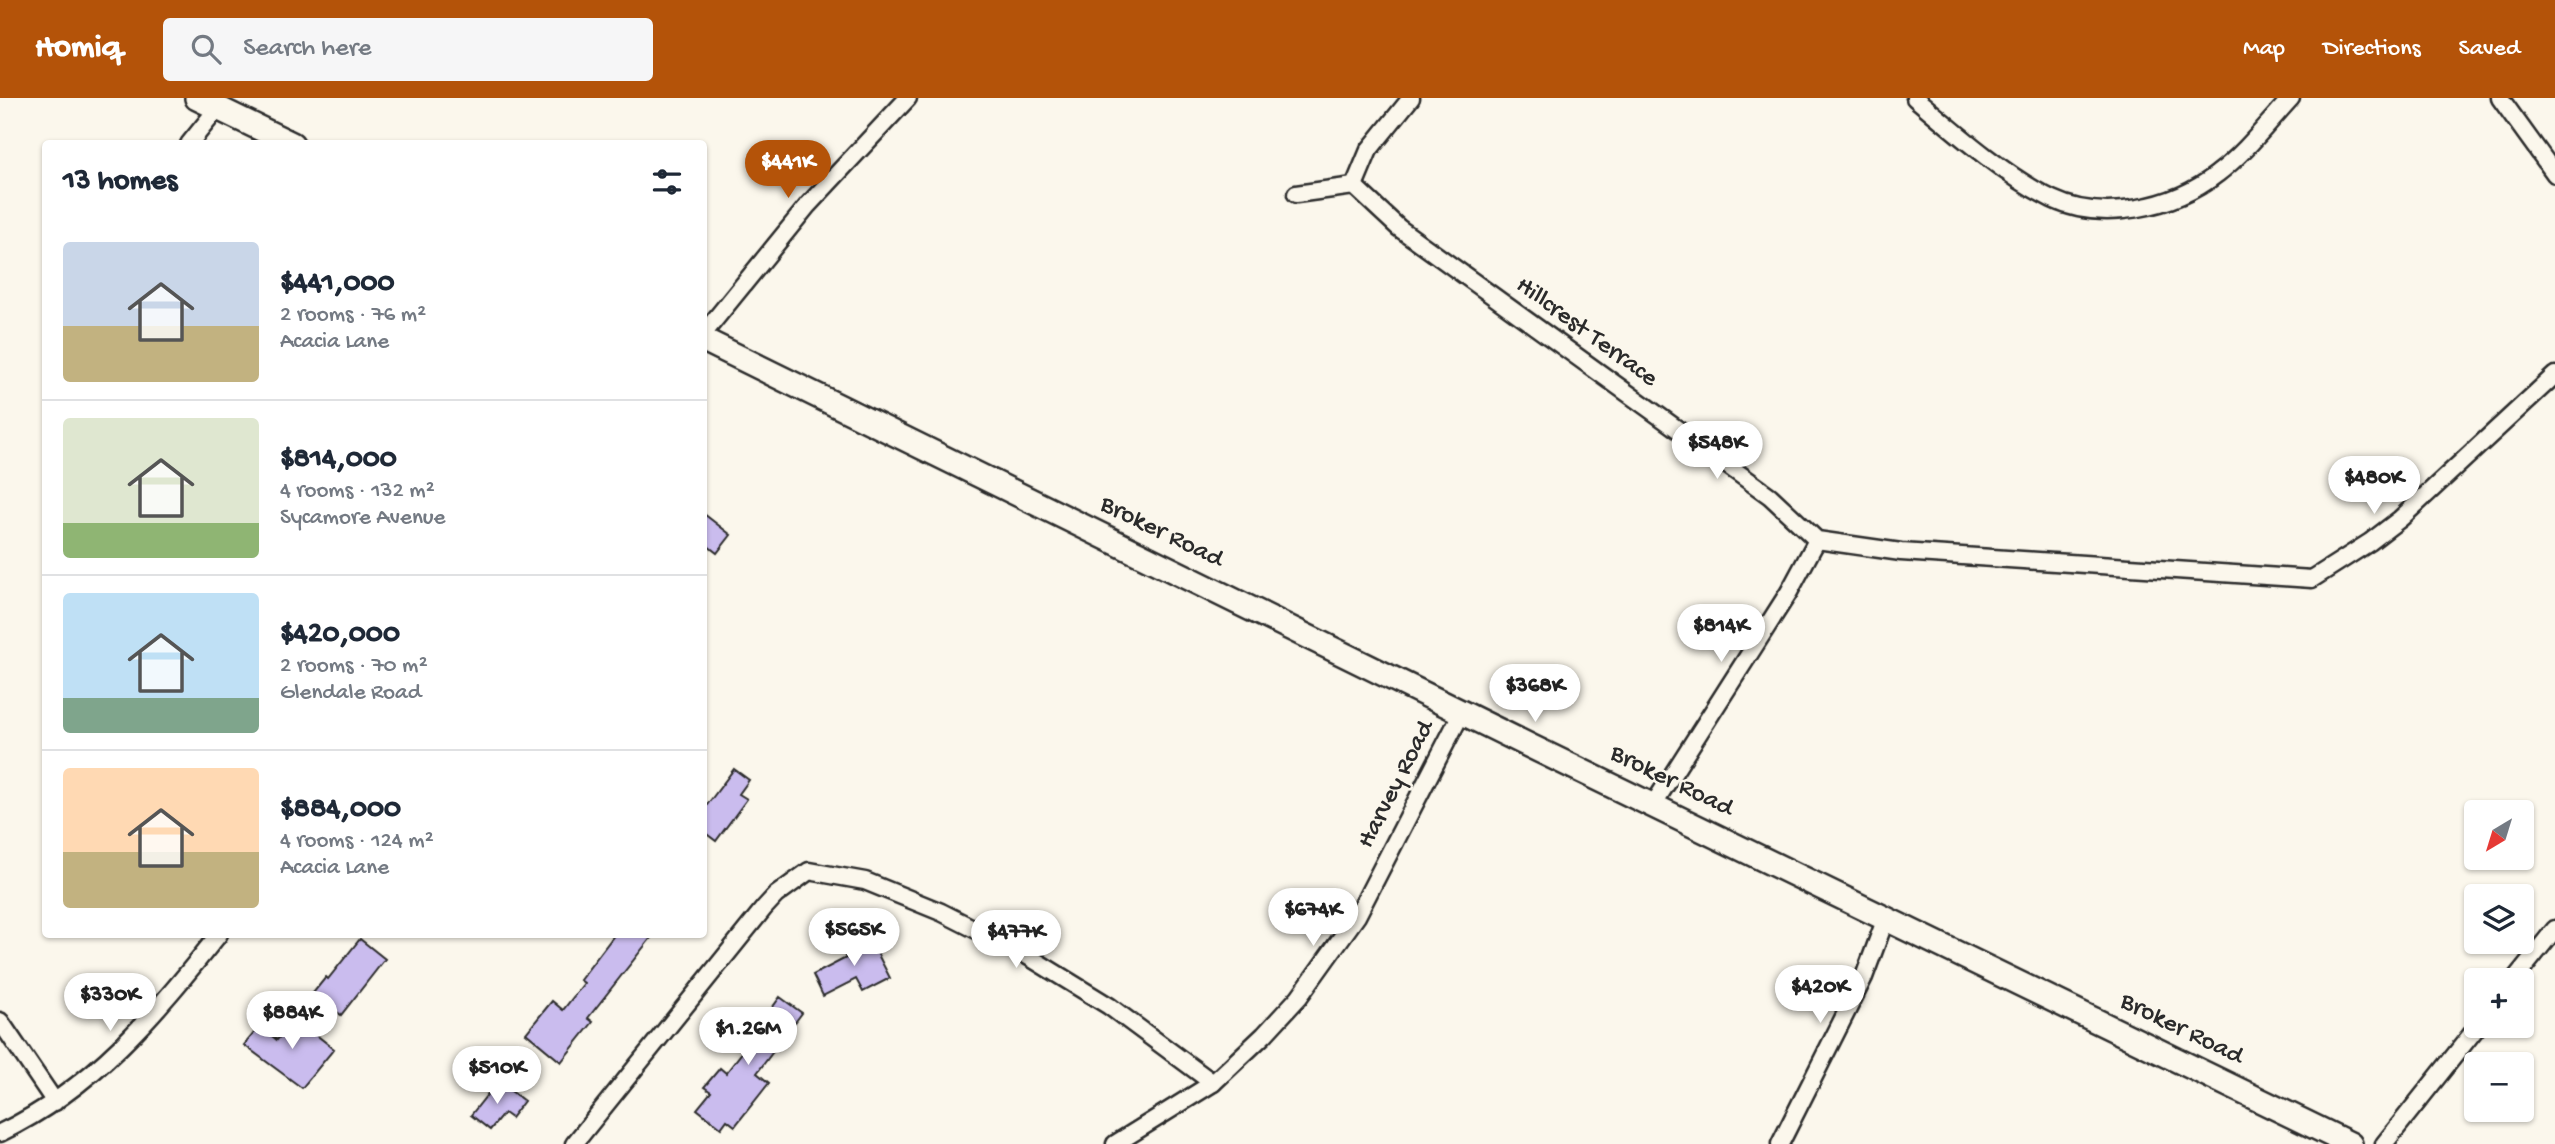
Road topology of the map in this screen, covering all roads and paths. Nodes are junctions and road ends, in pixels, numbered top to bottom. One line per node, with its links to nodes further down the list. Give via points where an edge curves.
1 (197, 98): 7 (street)
2 (908, 98): 13 (street, via 808,205)
3 (1411, 98): 11 (street, via 1368,150)
4 (1915, 98): 5 (street, via 1978,149 2052,199 2096,210 2147,208 2189,192 2232,162)
5 (2291, 98)
6 (2500, 98): 10 (street)
7 (218, 108): 8 (street); 9 (street)
8 (193, 140)
9 (284, 140)
10 (2555, 174)
11 (1354, 186): 12 (street); 16 (street, Hillcrest Terrace, via 1399,228 1770,496)
12 (1296, 194)
13 (707, 329)
14 (707, 341): 17 (street, Broker Road)
15 (2555, 375): 16 (street, via 2400,519 2312,579 1901,552)
16 (1817, 540): 18 (street, via 1789,592)
17 (1462, 712): 18 (street, Broker Road); 25 (street, Harvey Road, via 1344,936 1299,997)
18 (1653, 805): 19 (street, Broker Road)
19 (1886, 918): 30 (street, via 1864,977); 31 (street, Broker Road)
20 (2555, 929): 22 (street)
21 (216, 938): 26 (street, via 159,1010 117,1053)
22 (2524, 968)
23 (0, 1021): 26 (street)
24 (2468, 1038): 32 (street)
25 (1213, 1083): 28 (street, via 1109,1006 1026,955 941,912 865,881 809,871 764,908); 29 (street, Harvey Road)
26 (55, 1102): 27 (street)
27 (0, 1133)
28 (574, 1144)
29 (1115, 1144)
30 (1780, 1144)
31 (2350, 1144)
32 (2384, 1144)

